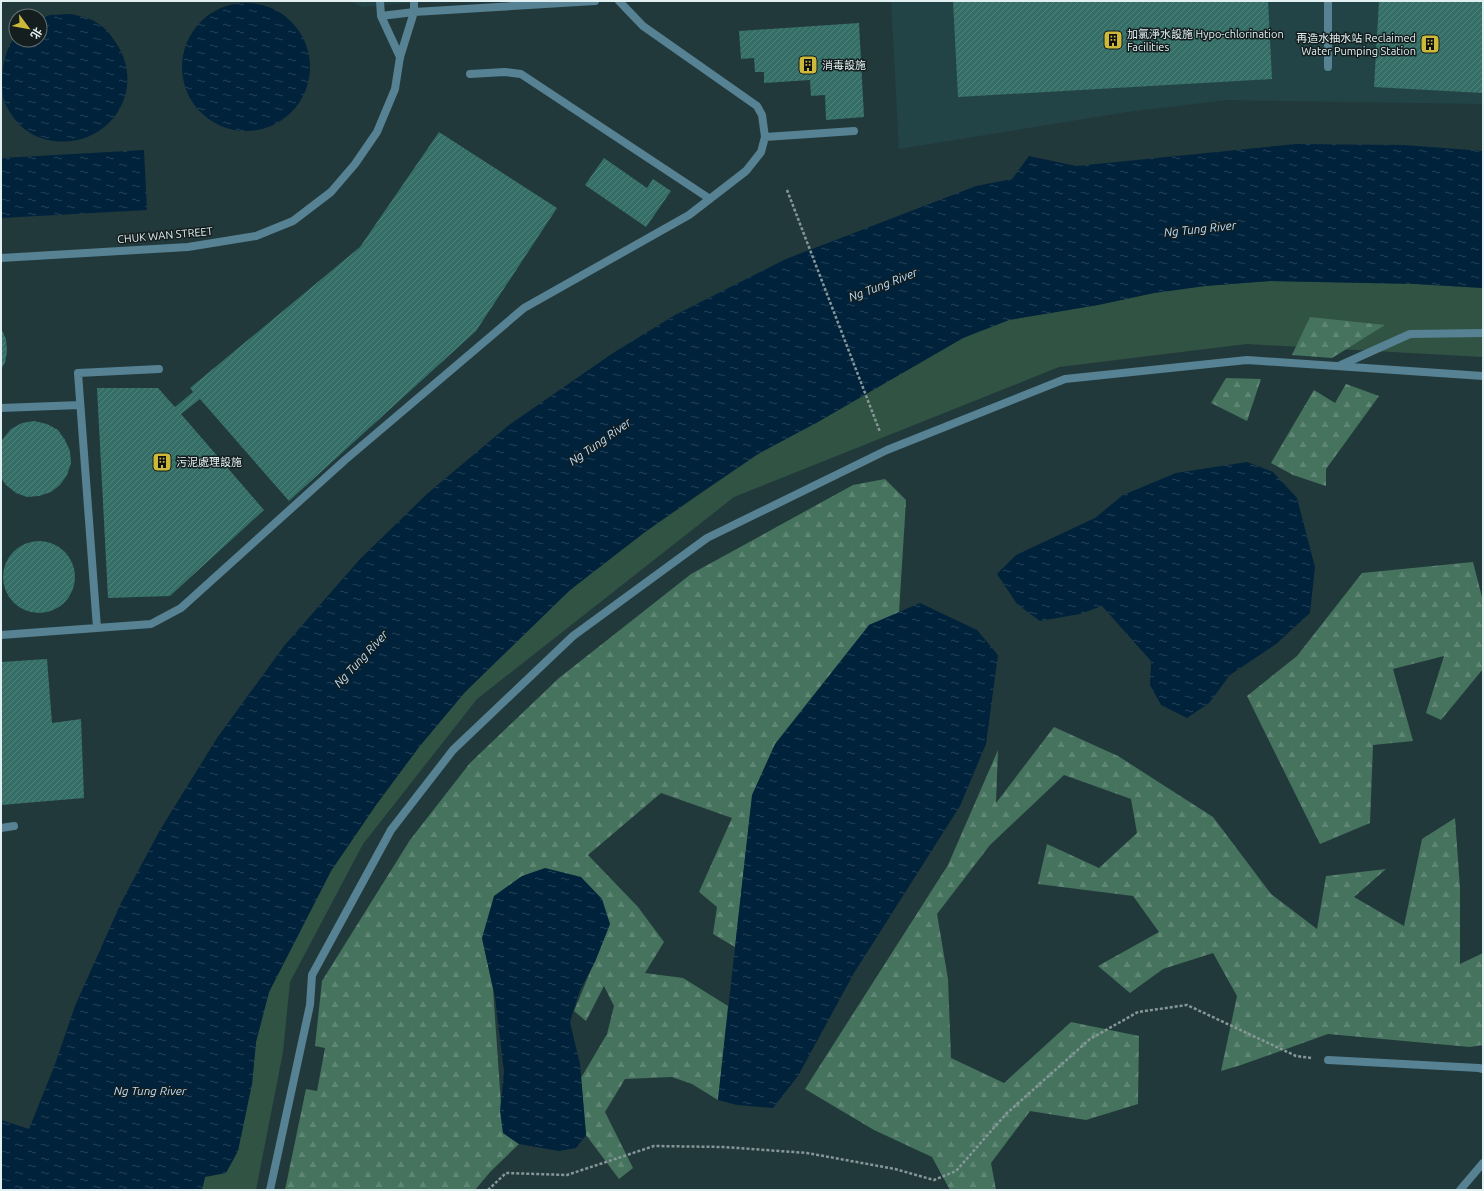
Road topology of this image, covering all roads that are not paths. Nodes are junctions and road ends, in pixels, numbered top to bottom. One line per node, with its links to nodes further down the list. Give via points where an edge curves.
1 (380, 1): 7 (street)
2 (414, 1): 6 (street, CHUK WAN STREET)
3 (595, 1): 6 (street)
4 (619, 1): 12 (street, via 643,26 757,106 762,115)
5 (1328, 1): 9 (street)
6 (414, 12): 7 (street); 8 (street, CHUK WAN STREET)
7 (381, 16): 8 (street)
8 (400, 57): 14 (street, CHUK WAN STREET, via 395,89 377,132 355,164 331,192 293,221 256,236 188,247)
9 (1328, 66)
10 (470, 74): 13 (street, via 521,74)
11 (854, 131): 12 (street)
12 (765, 137): 13 (street, via 761,152 746,170)
13 (710, 199): 21 (street, via 689,215 524,308 345,460 181,608 151,624)
14 (1, 258)
15 (1483, 334): 16 (street, via 1410,334)
16 (1338, 366): 18 (street); 28 (street, via 1248,360 1065,379 887,450 707,538 573,636 453,750 391,830 312,975 310,1005)
17 (159, 368): 19 (street, via 78,373)
18 (1483, 376)
19 (80, 405): 20 (street); 21 (street)
20 (1, 408)
21 (97, 628): 22 (street)
22 (1, 635)
23 (14, 826): 24 (street)
24 (1, 828)
25 (1328, 1060): 26 (street)
26 (1483, 1069)
27 (1483, 1163): 29 (street)
28 (270, 1190)
29 (1460, 1190)

